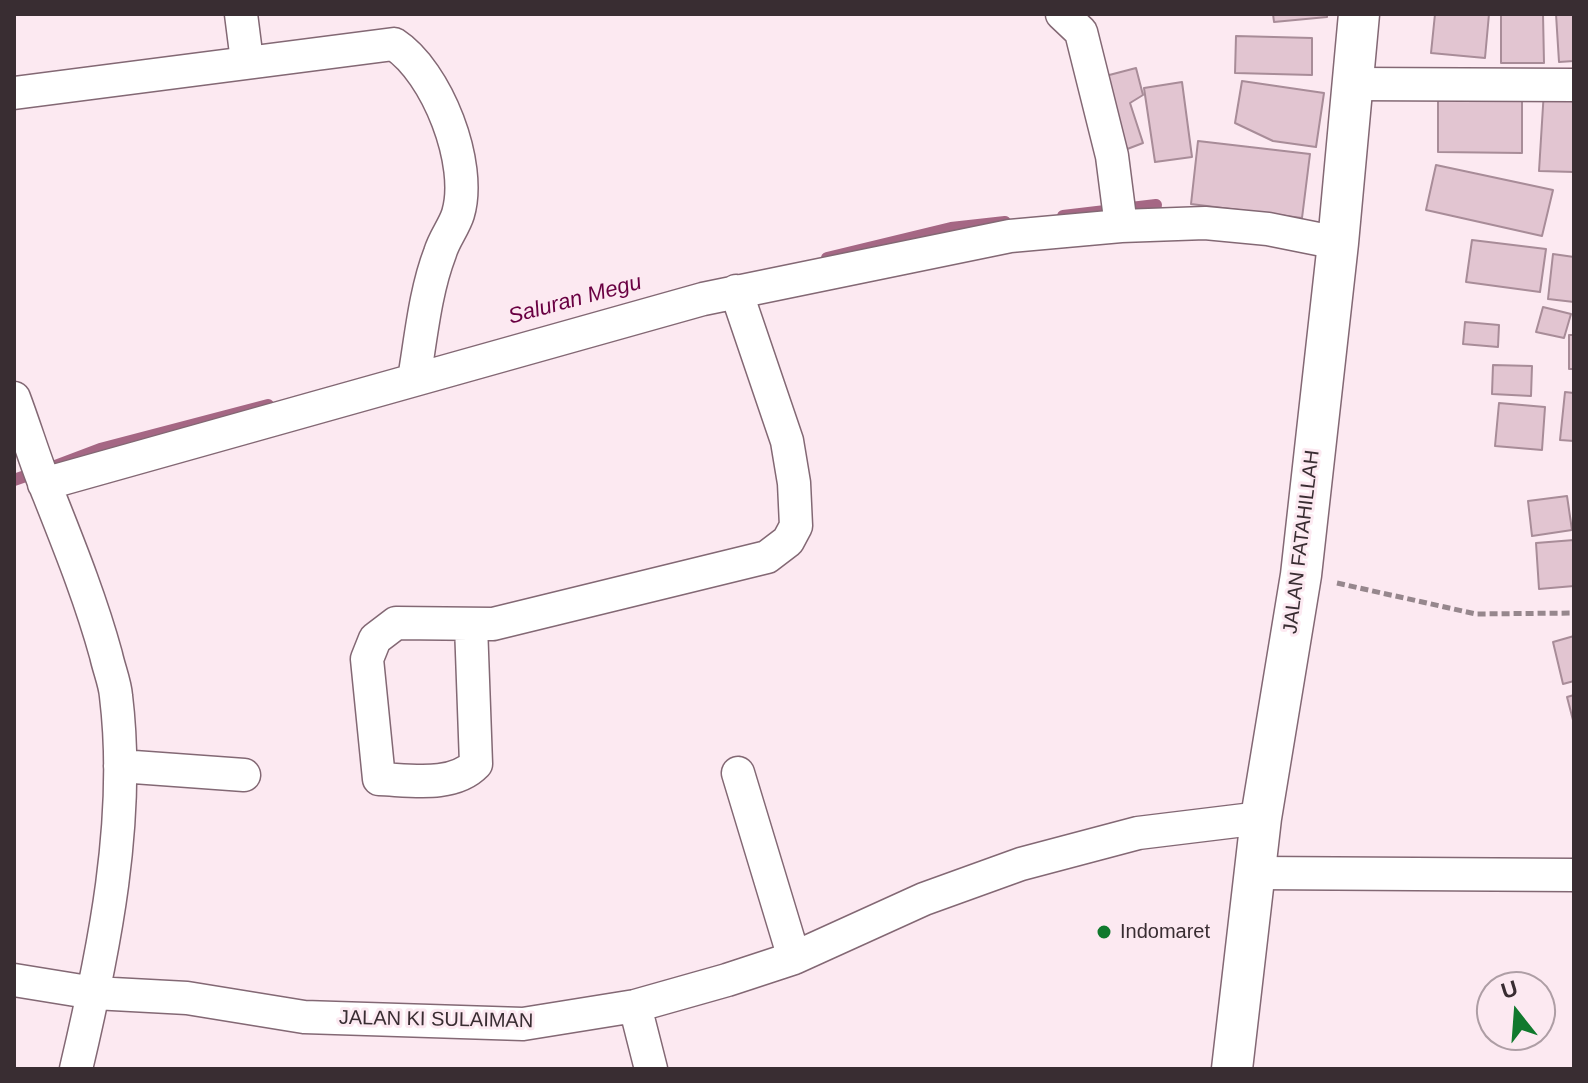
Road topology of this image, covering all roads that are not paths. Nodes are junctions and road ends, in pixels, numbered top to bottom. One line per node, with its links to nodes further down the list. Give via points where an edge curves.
1 (241, 14): 4 (street)
2 (1062, 14): 8 (street, via 1081,32 1112,156)
3 (1359, 14): 5 (street, JALAN FATAHILLAH)
4 (247, 61): 7 (street); 11 (street, via 394,44 406,51 435,92 452,132 462,180 458,214 439,254)
5 (1353, 84): 6 (street); 9 (street, JALAN FATAHILLAH)
6 (1574, 85)
7 (14, 93)
8 (1120, 214): 9 (street, via 1268,229); 10 (street)
9 (1338, 243): 18 (street, JALAN FATAHILLAH, via 1301,575)
10 (736, 291): 11 (street); 14 (street, via 787,441 796,526 788,541 767,557)
11 (416, 363): 13 (street)
12 (14, 398): 13 (street)
13 (42, 477): 15 (street, via 98,626 116,694)
14 (471, 625): 14 (street, via 396,623 375,639 367,659 379,779 438,780 467,774 476,764)
15 (120, 766): 17 (street); 23 (street)
16 (738, 773): 21 (street)
17 (244, 775)
18 (1261, 818): 19 (street, JALAN FATAHILLAH); 21 (street, JALAN KI SULAIMAN, via 1138,833 1021,864 924,899)
19 (1256, 873): 20 (street); 27 (street, JALAN FATAHILLAH)
20 (1574, 875)
21 (794, 958): 24 (street, JALAN KI SULAIMAN)
22 (14, 980): 23 (street, JALAN KI SULAIMAN)
23 (94, 993): 24 (street, JALAN KI SULAIMAN, via 187,998 304,1017 523,1024); 25 (street)
24 (635, 1006): 26 (street)
25 (76, 1069)
26 (651, 1069)
27 (1232, 1069)

